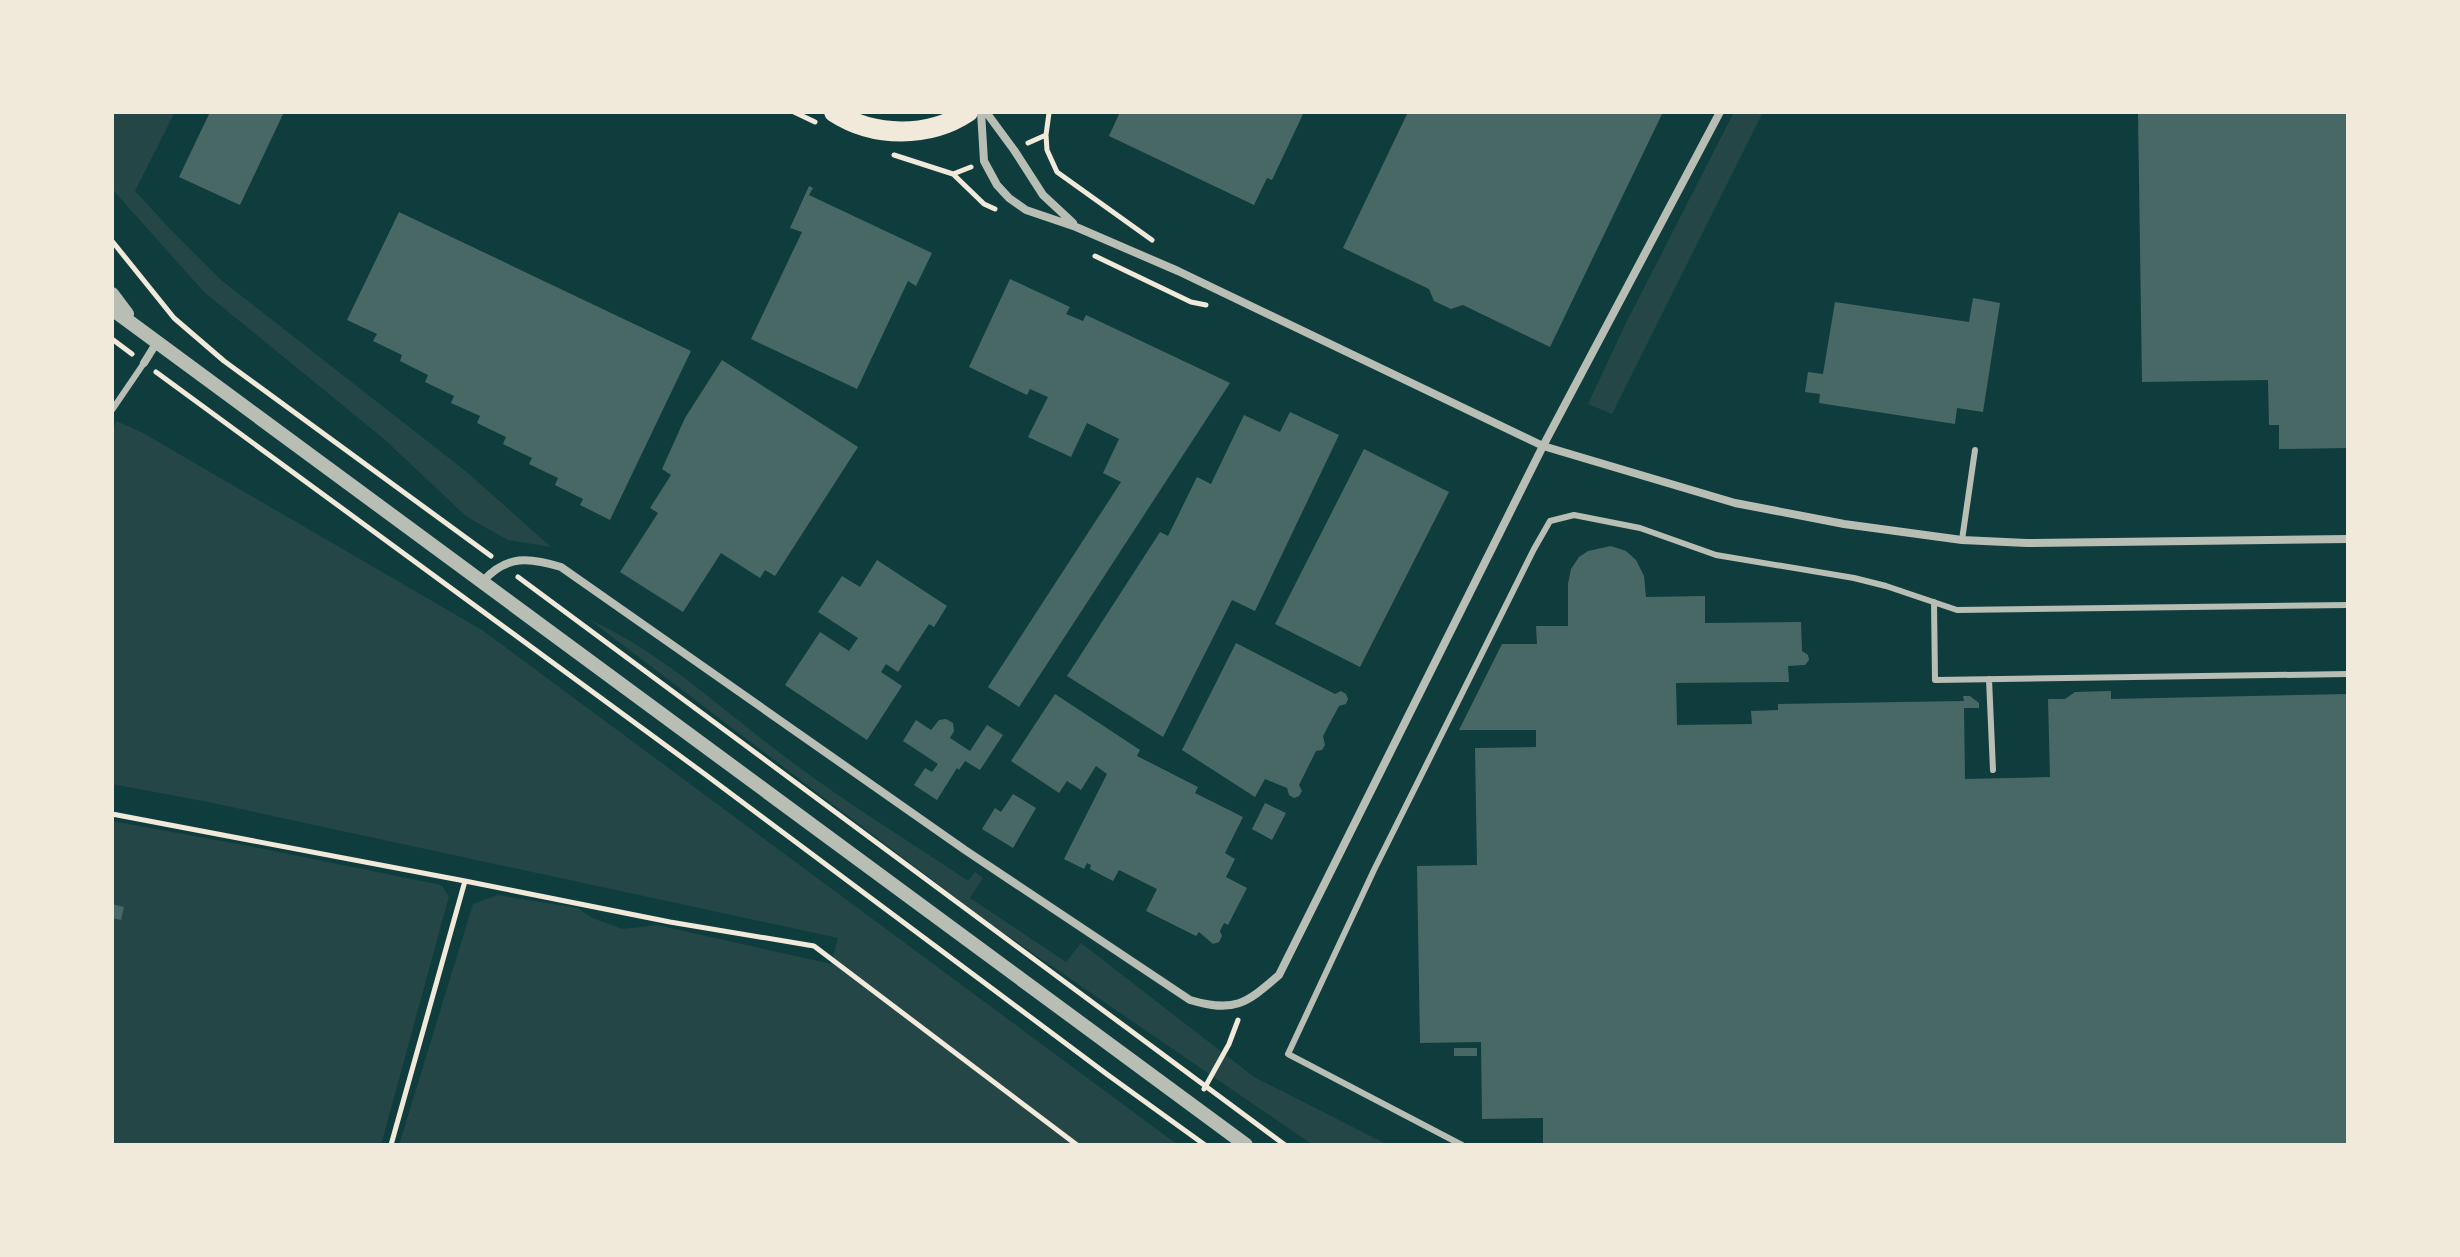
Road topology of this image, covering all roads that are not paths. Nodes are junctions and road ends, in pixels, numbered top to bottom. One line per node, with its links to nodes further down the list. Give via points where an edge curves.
1 (834, 112): 2 (main road, via 874,128 923,131)
2 (968, 112)
3 (984, 112): 5 (street, via 1043,195); 5 (street, via 984,161 997,185 1026,210)
4 (1720, 112): 12 (street)
5 (1076, 227): 12 (street)
6 (112, 294): 8 (street)
7 (112, 309): 8 (street)
8 (138, 327): 9 (street)
9 (158, 341): 10 (street); 16 (street)
10 (144, 363): 11 (lane)
11 (112, 410)
12 (1543, 446): 15 (street, via 1735,503); 16 (street, via 1279,975 1240,1003 1209,1006 1190,1000 965,850 561,567 519,560 501,564)
13 (1975, 450): 15 (lane)
14 (2348, 539): 15 (street)
15 (1962, 540)
16 (483, 581): 22 (street)
17 (1934, 602): 18 (lane, via 1957,610); 20 (lane, via 1935,680); 23 (lane, via 1854,578 1716,555 1640,528 1574,515 1550,521 1288,1054)
18 (2348, 605)
19 (2348, 674): 20 (lane)
20 (1989, 679): 21 (lane)
21 (1993, 770)
22 (1246, 1145)
23 (1462, 1145)

